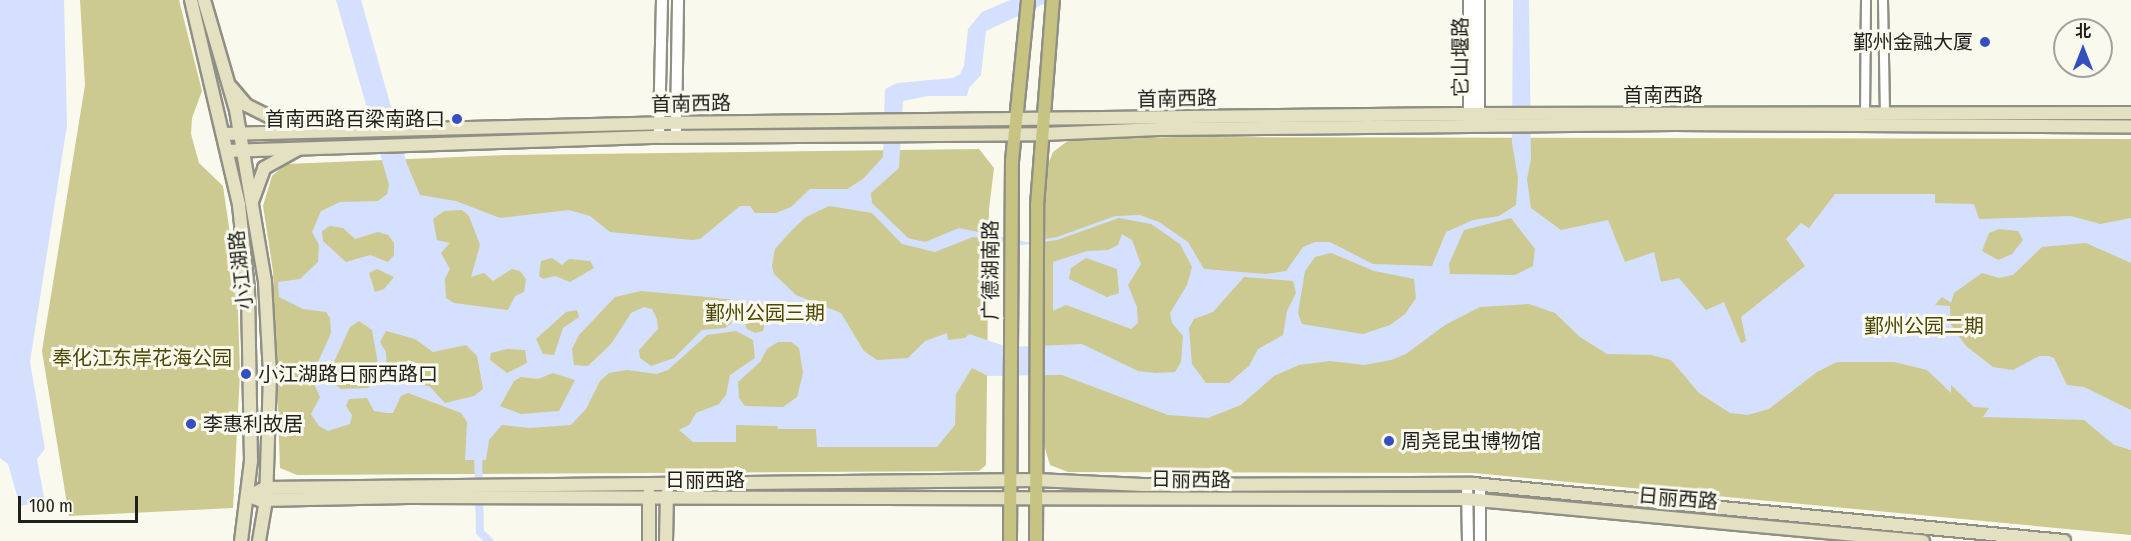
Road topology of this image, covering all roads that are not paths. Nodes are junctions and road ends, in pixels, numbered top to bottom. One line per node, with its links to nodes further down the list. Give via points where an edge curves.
1 (191, 0): 22 (main road, 小江湖路)
2 (204, 0): 11 (main road, 小江湖路)
3 (662, 0): 18 (street)
4 (678, 0): 19 (street)
5 (1028, 0): 17 (main road, 广德湖南路)
6 (1469, 0): 13 (street, 它山堰路)
7 (1479, 0): 13 (street, 它山堰路)
8 (1866, 0): 14 (street)
9 (1883, 0): 15 (street)
10 (1053, 5): 16 (main road)
11 (230, 85): 21 (main road, via 246,105); 23 (main road, 小江湖路)
12 (2131, 113): 15 (main road, 首南西路)
13 (1474, 114): 14 (main road, 首南西路); 16 (main road, 首南西路)
14 (1865, 115): 15 (main road, 首南西路)
15 (1885, 115)
16 (1044, 120): 17 (main road, 首南西路); 25 (main road)
17 (1018, 121): 19 (main road, 首南西路); 24 (main road, 广德湖南路)
18 (659, 123): 19 (main road, 首南西路); 21 (main road, 首南西路); 26 (street)
19 (676, 123): 27 (street)
20 (2131, 126): 25 (main road, 首南西路, via 1674,124 1159,129)
21 (301, 133): 23 (main road, 首南西路)
22 (223, 134): 23 (main road, 首南西路); 30 (main road, 小江湖路)
23 (240, 134): 29 (main road, 小江湖路)
24 (1016, 134): 25 (main road, 首南西路); 27 (main road, 首南西路); 33 (main road, 广德湖南路, via 1012,161)
25 (1043, 134): 32 (main road)
26 (659, 137): 27 (main road, 首南西路); 28 (main road, 首南西路)
27 (676, 137)
28 (298, 148): 29 (main road, 首南西路); 31 (main road, via 264,168)
29 (243, 150): 30 (main road, 首南西路); 31 (main road, 小江湖路)
30 (227, 151): 38 (main road, 小江湖路, via 239,205 248,289 252,375)
31 (252, 200): 37 (main road, 小江湖路, via 265,282 270,375)
32 (1036, 480): 33 (main road, 日丽西路); 34 (main road, 日丽西路, via 1143,484); 40 (main road)
33 (1010, 481): 36 (main road, 日丽西路); 39 (main road, 广德湖南路)
34 (1474, 484): 43 (street); 55 (main road, 日丽西路)
35 (649, 486): 36 (main road, 日丽西路); 37 (main road, 日丽西路); 41 (main road)
36 (667, 486): 42 (main road)
37 (266, 494): 38 (main road, 日丽西路); 41 (main road, 日丽西路); 47 (main road, 小江湖路)
38 (249, 496): 46 (main road, 小江湖路)
39 (1010, 497): 40 (main road, 日丽西路); 42 (main road, 日丽西路); 50 (main road, 广德湖南路)
40 (1036, 498): 43 (main road, 日丽西路); 51 (main road)
41 (649, 500): 42 (main road, 日丽西路); 48 (main road)
42 (667, 500): 49 (main road)
43 (1473, 500): 44 (main road, 日丽西路); 52 (street); 53 (street)
44 (1856, 538): 45 (main road, 日丽西路)
45 (1873, 539): 54 (main road, 日丽西路)
46 (242, 541)
47 (259, 541)
48 (649, 541)
49 (666, 541)
50 (1010, 541)
51 (1036, 541)
52 (1468, 541)
53 (1480, 541)
54 (1923, 541)
55 (2064, 541)

